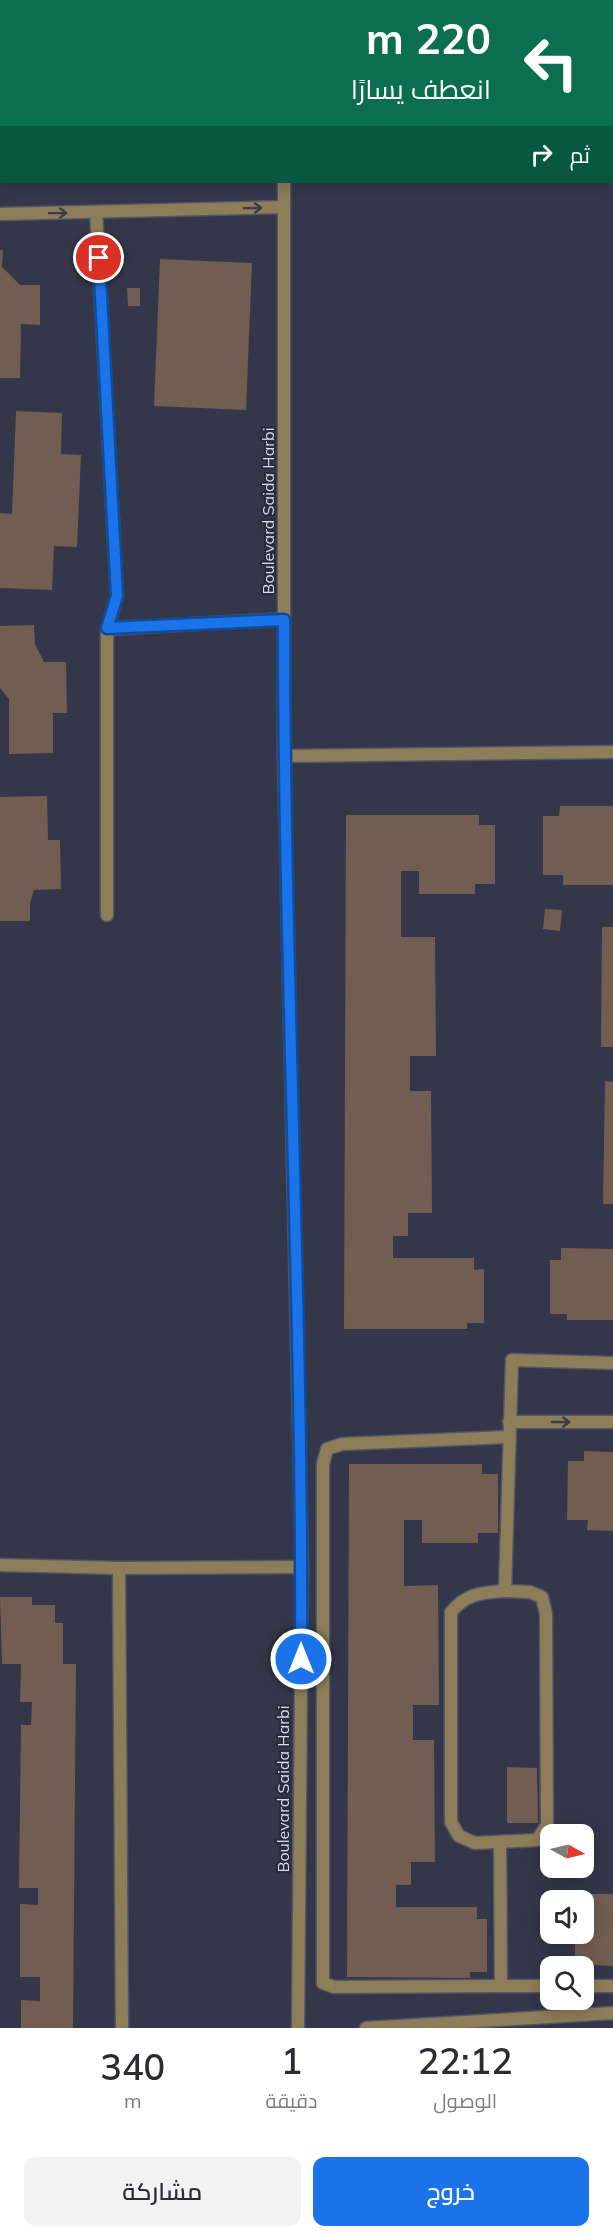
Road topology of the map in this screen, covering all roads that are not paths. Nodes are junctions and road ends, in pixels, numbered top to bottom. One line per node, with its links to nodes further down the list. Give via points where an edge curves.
1 (284, 183): 2 (street, Boulevard Saida Harbi)
2 (284, 207): 3 (street, one-way to 2); 5 (street, Boulevard Saida Harbi)
3 (96, 212): 4 (street, one-way to 3); 6 (street, via 117,596)
4 (0, 214)
5 (284, 620): 6 (street); 8 (street, Boulevard Saida Harbi)
6 (107, 628): 9 (street)
7 (613, 752): 8 (street)
8 (284, 756): 15 (street, Boulevard Saida Harbi)
9 (107, 915)
10 (613, 1363): 11 (street, via 512,1360)
11 (509, 1422): 12 (street, one-way to 12); 13 (street)
12 (613, 1422)
13 (508, 1437): 17 (street); 19 (street, via 342,1444 327,1449 322,1464 323,1983 334,1987)
14 (0, 1565): 16 (street)
15 (302, 1567): 16 (street); 26 (street, Boulevard Saida Harbi)
16 (119, 1568): 25 (street)
17 (505, 1592): 18 (street, via 530,1592 542,1597 546,1614 547,1825 537,1840); 18 (street, via 475,1593 451,1612 451,1822 459,1836 475,1843)
18 (500, 1843): 19 (street)
19 (501, 1986): 20 (street)
20 (540, 1986)
21 (594, 1986): 22 (street)
22 (613, 1986)
23 (613, 2013): 24 (street)
24 (524, 2024): 27 (street)
25 (122, 2028)
26 (298, 2028)
27 (366, 2028)

